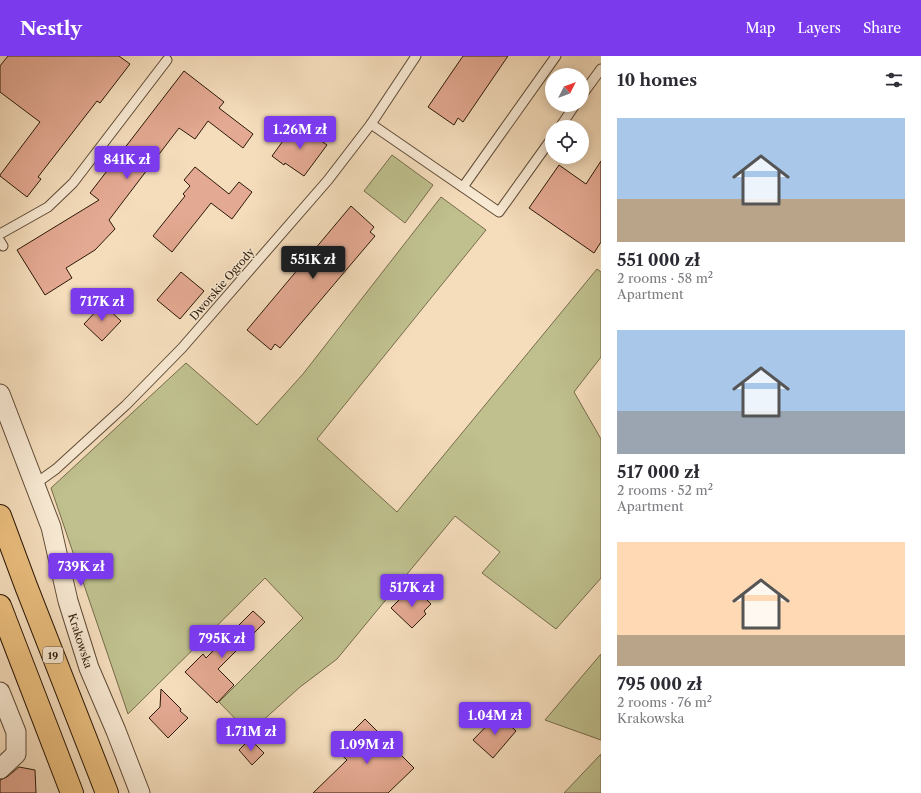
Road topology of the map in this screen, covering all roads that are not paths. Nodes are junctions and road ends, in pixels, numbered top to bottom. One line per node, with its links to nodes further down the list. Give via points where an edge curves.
1 (416, 56): 6 (lane, Dworskie Ogrody)
2 (556, 56): 8 (lane)
3 (167, 60): 9 (lane, via 73,183 48,207)
4 (601, 69): 5 (lane)
5 (589, 86)
6 (371, 124): 8 (lane); 11 (lane, Dworskie Ogrody, via 328,180 182,348 126,405 56,469)
7 (545, 148): 8 (lane, via 499,212)
8 (462, 187)
9 (0, 234)
10 (0, 394): 11 (street, Krakowska)
11 (35, 484): 18 (street, Krakowska, via 51,527 68,601 90,668)
12 (0, 516): 17 (main road, 19)
13 (0, 606): 16 (main road)
14 (0, 692): 15 (street, via 16,732 16,754)
15 (0, 769)
16 (72, 793)
17 (107, 793)
18 (140, 793)

